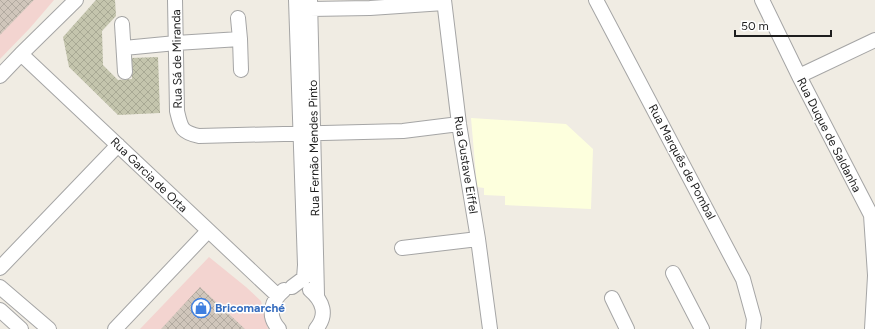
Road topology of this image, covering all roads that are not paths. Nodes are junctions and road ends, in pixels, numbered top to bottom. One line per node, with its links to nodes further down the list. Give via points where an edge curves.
1 (76, 0): 14 (street)
2 (175, 0): 12 (street, Rua Sá de Miranda)
3 (296, 0): 20 (street, Rua Fernão Mendes Pinto)
4 (596, 0): 42 (street, Rua Marquês de Pombal, via 743,279 754,319)
5 (762, 0): 18 (street, Rua Duque de Saldanha)
6 (444, 2): 7 (street, via 370,8); 19 (street, Rua Gustave Eiffel)
7 (310, 4): 20 (street, Rua Fernão Mendes Pinto)
8 (238, 18): 10 (street)
9 (122, 24): 13 (street)
10 (240, 39): 12 (street); 15 (street)
11 (875, 40): 18 (street)
12 (176, 43): 13 (street); 20 (street, Rua Sá de Miranda, via 177,111 180,125 188,133 199,136)
13 (124, 48): 16 (street)
14 (21, 54): 17 (street); 21 (street, Rua Garcia de Orta)
15 (241, 70)
16 (125, 72)
17 (0, 76)
18 (799, 76): 27 (street, Rua Duque de Saldanha, via 871,215)
19 (459, 124): 20 (street, Rua Sá de Miranda, via 403,131); 23 (street, Rua Gustave Eiffel)
20 (307, 133): 29 (street, Rua Fernão Mendes Pinto, via 304,278); 30 (street, Rua Fernão Mendes Pinto)
21 (118, 144): 22 (street, Rua Garcia de Orta); 25 (street)
22 (208, 231): 31 (street, Rua Garcia de Orta); 36 (street)
23 (478, 240): 24 (street); 39 (street, Rua Gustave Eiffel)
24 (402, 248)
25 (0, 268)
26 (673, 273): 41 (street)
27 (875, 275): 43 (street, Rua Duque de Saldanha)
28 (0, 286): 35 (street)
29 (292, 287): 30 (street, via 310,289); 31 (street, Rua Fernão Mendes Pinto)
30 (317, 295): 38 (street, Rua Fernão Mendes Pinto, via 322,302 323,311)
31 (278, 296): 37 (street, via 273,302 272,311)
32 (612, 298): 40 (street)
33 (0, 310): 34 (street)
34 (21, 329)
35 (49, 329)
36 (115, 329)
37 (279, 329)
38 (318, 329)
39 (490, 329)
40 (627, 329)
41 (702, 329)
42 (753, 329)
43 (872, 329)

